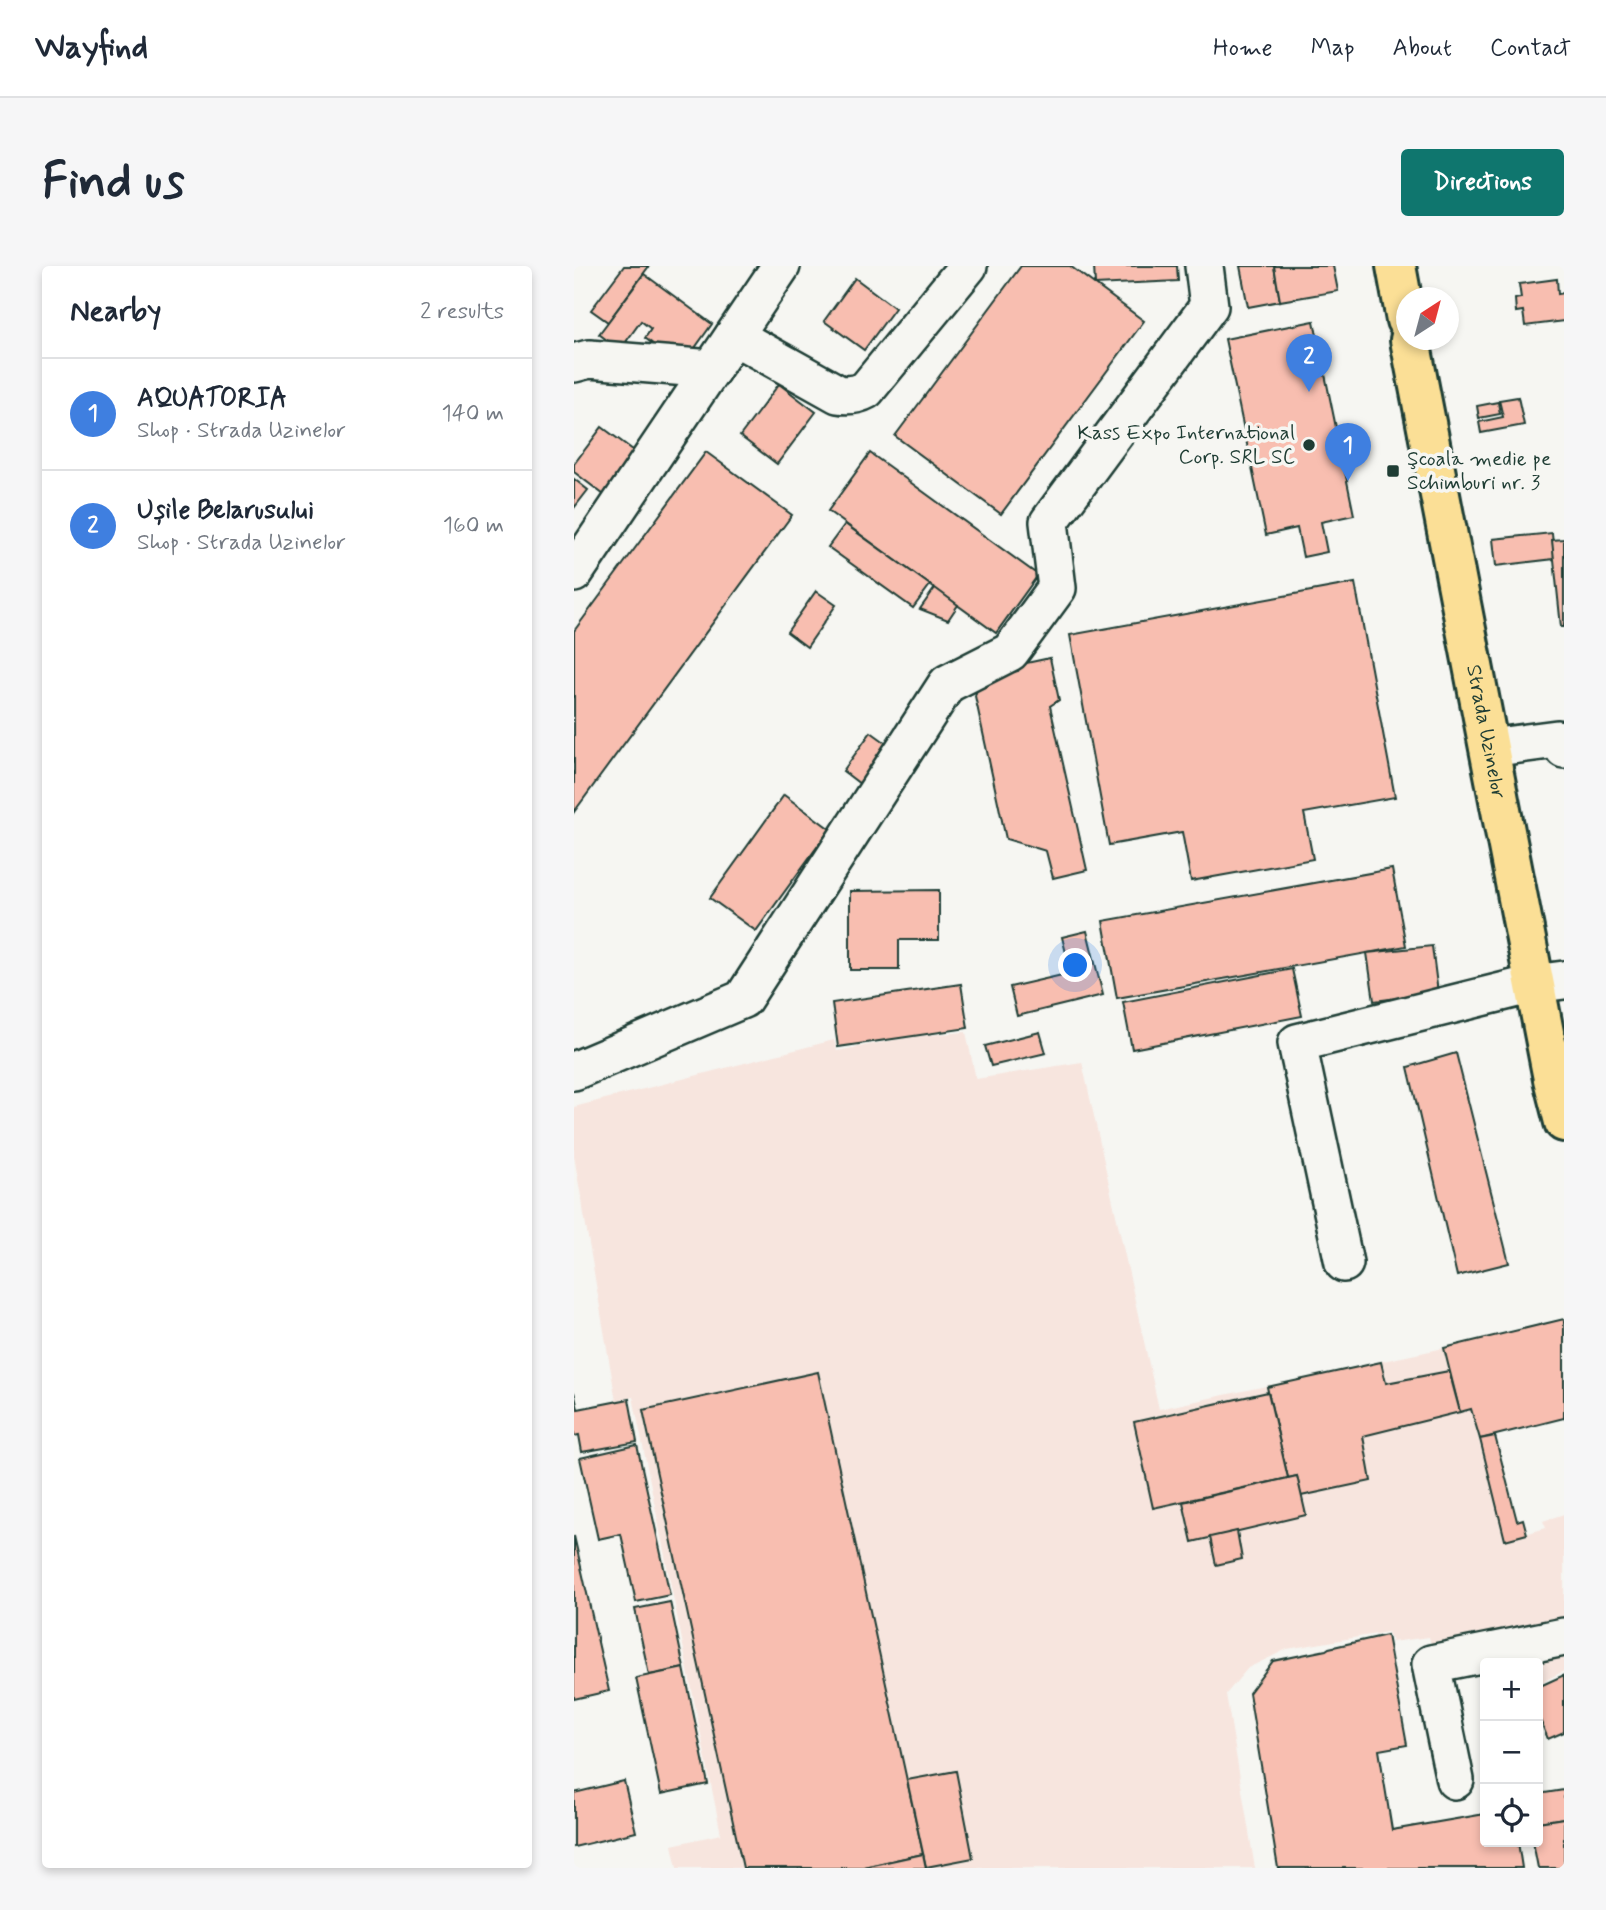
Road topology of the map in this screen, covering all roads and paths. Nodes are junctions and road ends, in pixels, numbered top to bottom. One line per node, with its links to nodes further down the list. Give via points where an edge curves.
1 (781, 266): 6 (street)
2 (968, 266): 6 (street, via 860,394 838,394)
3 (1204, 266): 14 (street, via 1209,306 1049,523 1057,588 1010,652 947,684 743,999)
4 (1396, 266): 5 (main road)
5 (1400, 287)
6 (734, 336): 9 (street)
7 (1412, 350): 11 (main road, Strada Uzinelor)
8 (574, 363): 9 (street, via 589,359)
9 (712, 369): 10 (street)
10 (574, 573)
11 (1489, 748): 12 (street, via 1557,739); 13 (main road, Strada Uzinelor)
12 (1564, 749)
13 (1549, 982): 15 (main road, Strada Uzinelor); 17 (street, via 1297,1043)
14 (574, 1071)
15 (1558, 1078): 16 (main road, Strada Uzinelor)
16 (1564, 1122)
17 (1344, 1263)
18 (1564, 1637): 19 (street, via 1431,1664)
19 (1455, 1780)

